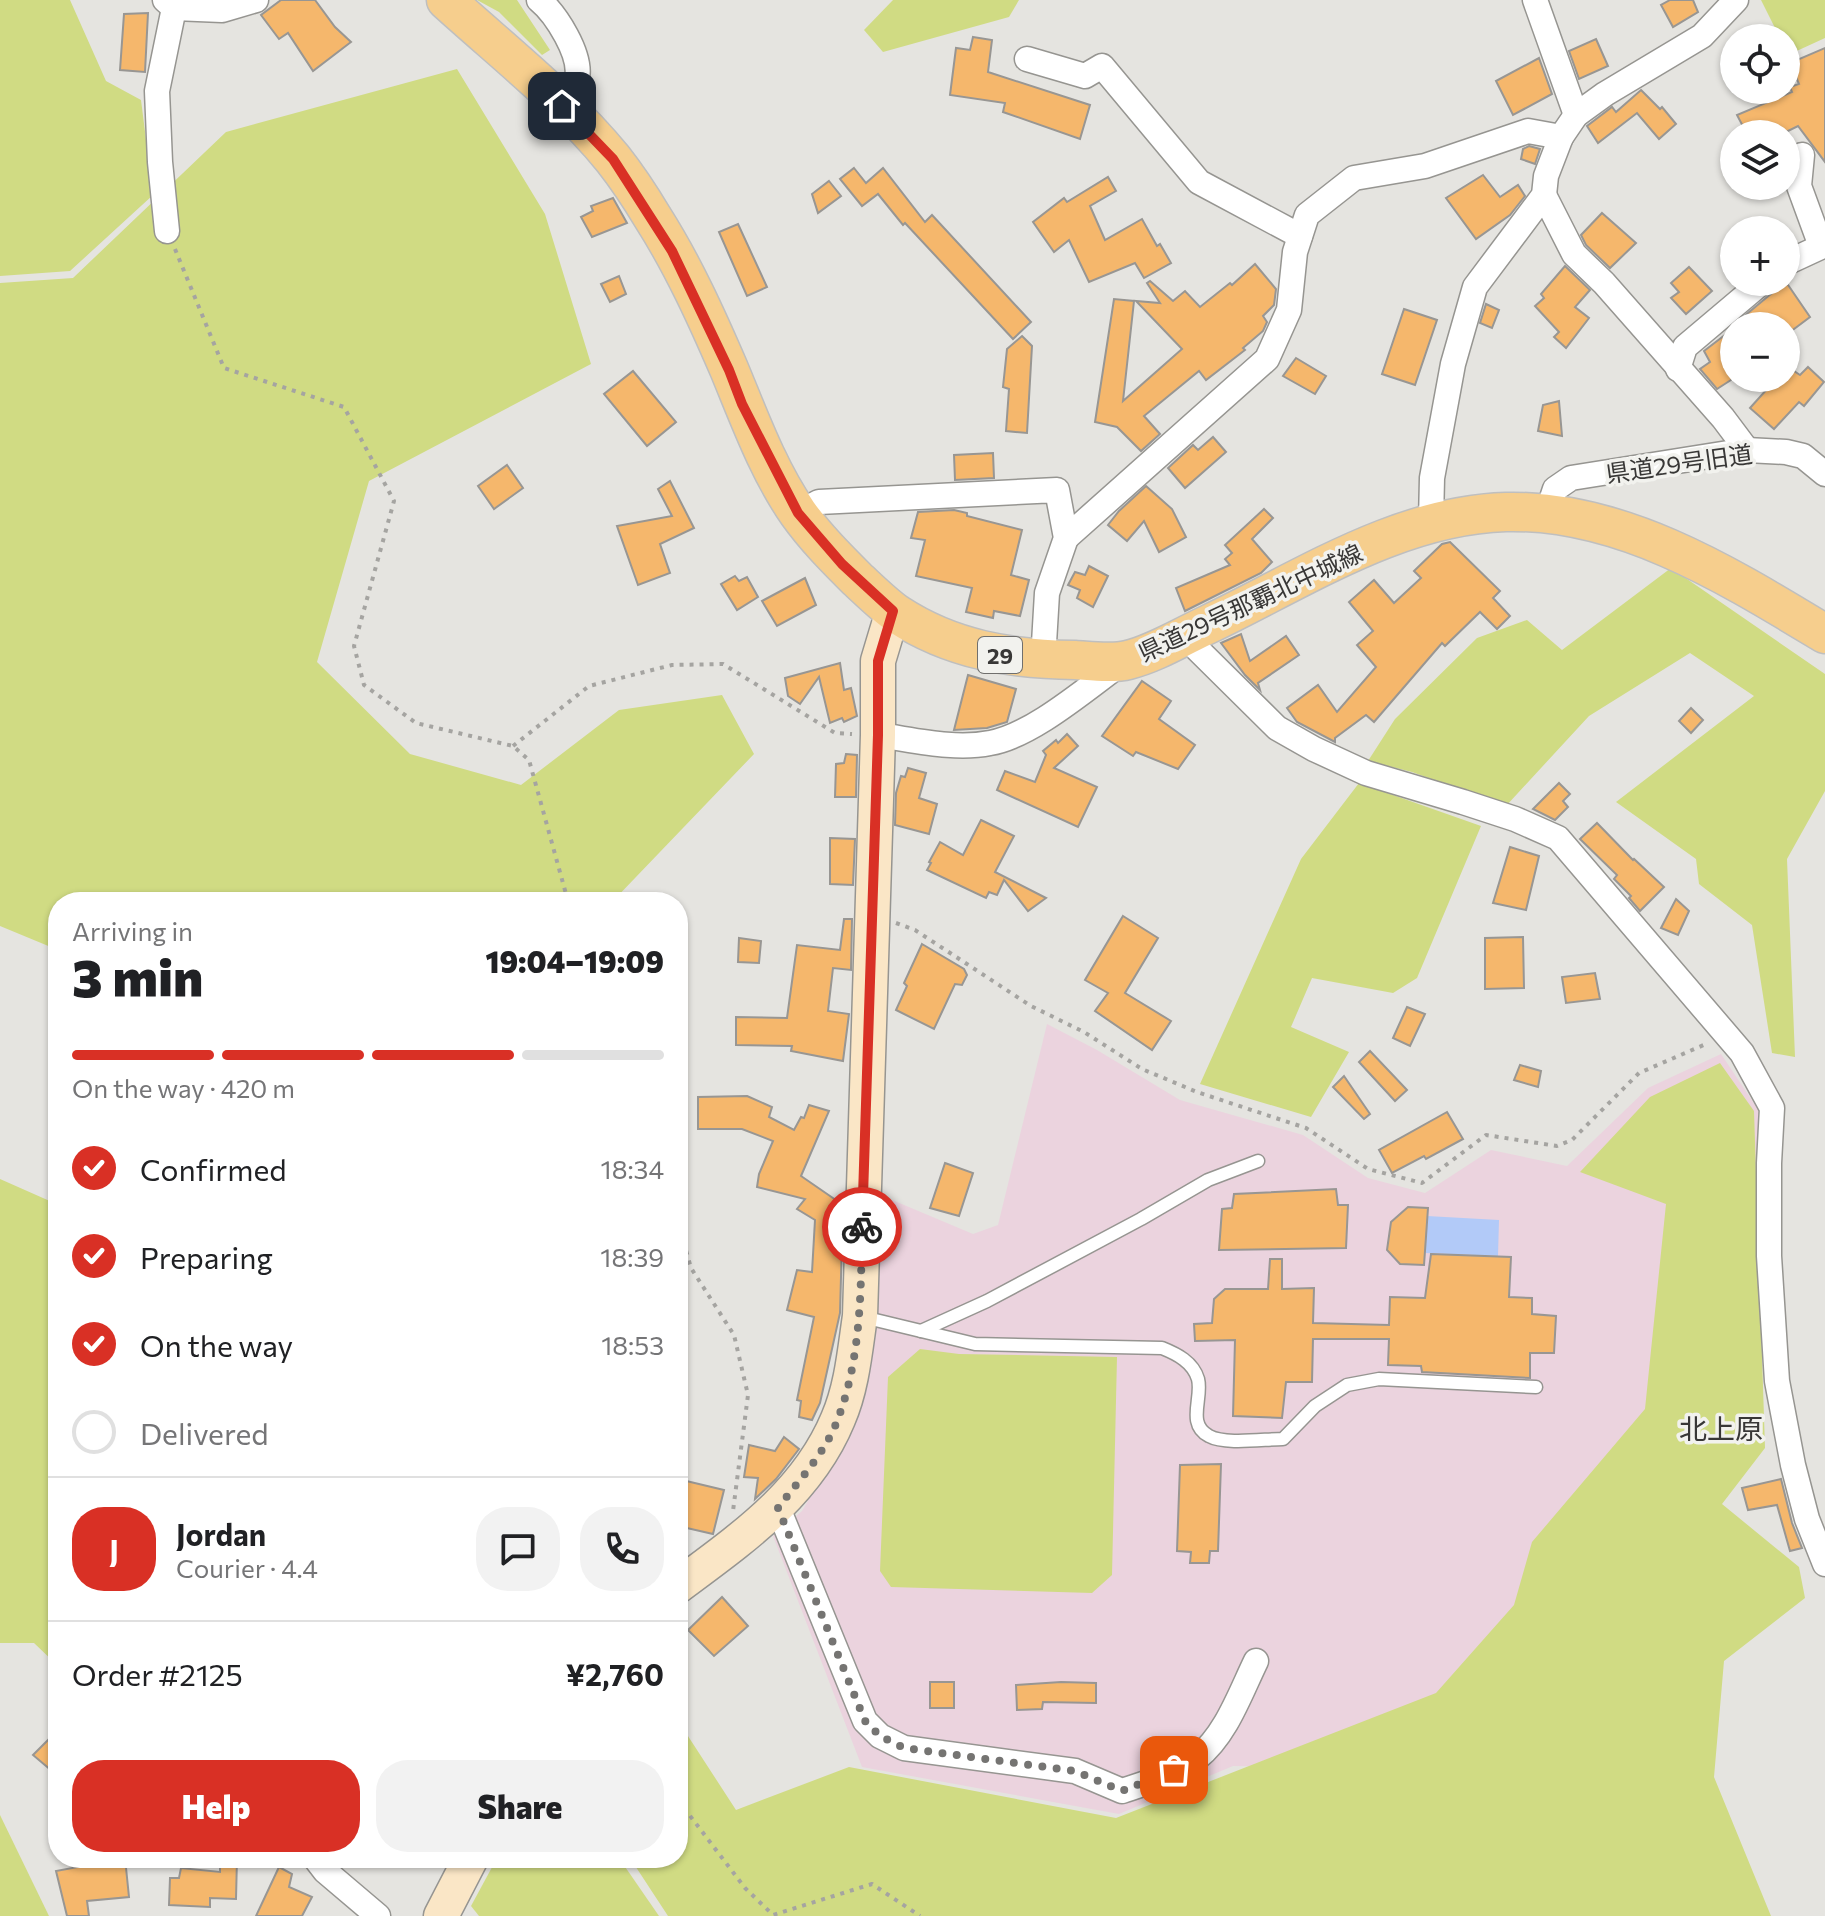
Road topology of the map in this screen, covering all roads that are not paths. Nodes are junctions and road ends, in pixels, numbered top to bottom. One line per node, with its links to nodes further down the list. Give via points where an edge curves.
1 (256, 0): 6 (street, via 222,10)
2 (446, 0): 8 (main road, 県道29号那覇北中城線 / 29)
3 (539, 0): 8 (street, via 571,44 577,77)
4 (1535, 0): 9 (street)
5 (1736, 0): 9 (street, via 1702,36)
6 (170, 4): 13 (street, via 157,91)
7 (1027, 59): 14 (street, via 1085,76 1102,66 1199,182)
8 (562, 106): 21 (main road, 県道29号那覇北中城線 / 29, via 613,159 660,230)
9 (1576, 115): 10 (street)
10 (1561, 137): 12 (street); 14 (street, via 1528,131 1425,166 1354,178 1307,215)
11 (1802, 155): 15 (street, via 1799,186)
12 (1544, 195): 18 (street, via 1574,254); 23 (street, via 1475,287 1437,449)
13 (167, 231)
14 (1300, 236): 24 (street, via 1289,310 1267,359)
15 (1823, 246): 16 (street)
16 (1800, 257)
17 (1745, 296): 18 (street, via 1685,347)
18 (1678, 369): 19 (street)
19 (1747, 450): 20 (street, 県道29号旧道, via 1803,456); 22 (street, 県道29号旧道, via 1571,478 1555,489)
20 (1825, 474)
21 (798, 513): 24 (street, via 819,502 1057,490); 25 (main road, 県道29号那覇北中城線 / 29)
22 (1547, 513): 23 (main road, 県道29号那覇北中城線 / 29); 26 (main road, 県道29号那覇北中城線 / 29, via 1648,540 1715,571)
23 (1431, 521): 27 (main road, 県道29号那覇北中城線 / 29, via 1342,558)
24 (1066, 538): 28 (street, via 1047,593)
25 (893, 611): 28 (main road, 県道29号那覇北中城線 / 29, via 957,645); 30 (street, via 878,661)
26 (1825, 634)
27 (1184, 636): 29 (main road, 県道29号那覇北中城線 / 29); 36 (street, via 1277,728 1314,749 1366,773 1515,819 1558,838 1742,1053 1772,1108 1769,1256 1777,1381 1807,1519)
28 (1043, 660): 29 (main road, 県道29号那覇北中城線 / 29)
29 (1125, 661): 30 (street, via 1018,735 990,744 945,745)
30 (878, 735): 32 (street)
31 (1258, 1161): 33 (lane, via 1208,1180 1057,1264)
32 (860, 1316): 33 (lane); 35 (street, via 839,1418)
33 (921, 1331): 34 (lane, via 975,1344 1162,1348 1183,1357 1198,1380 1196,1420 1207,1435 1221,1440 1283,1439 1315,1406 1347,1385 1379,1379)
34 (1536, 1387)
35 (778, 1508): 37 (street); 38 (street, via 865,1721 904,1748 1075,1771 1122,1791 1196,1758 1217,1737)
36 (1825, 1564)
37 (688, 1579)
38 (1256, 1661)
39 (323, 1868): 41 (street)
40 (466, 1868): 42 (street)
41 (378, 1916)
42 (441, 1916)

